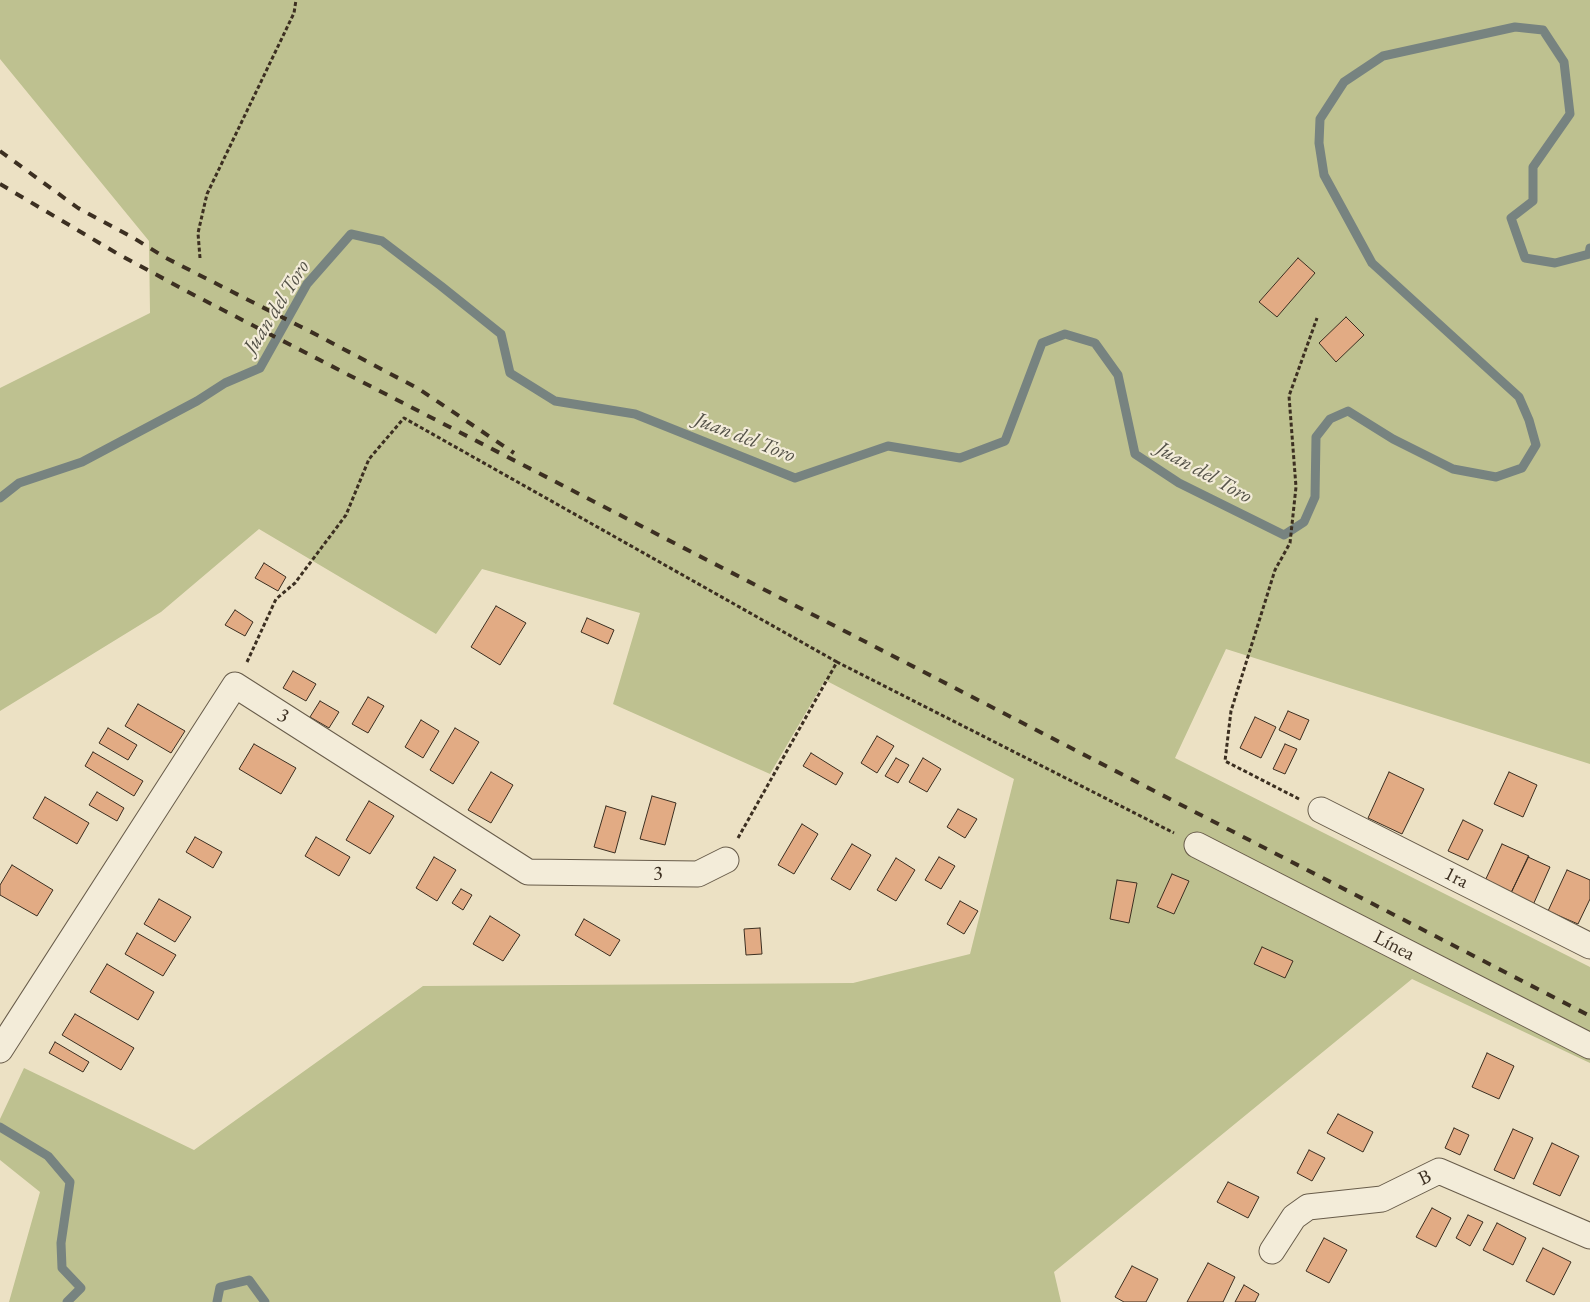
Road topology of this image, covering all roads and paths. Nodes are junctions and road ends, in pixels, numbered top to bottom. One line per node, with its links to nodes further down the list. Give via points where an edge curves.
1 (296, 0): 2 (path, via 294,13 207,194 198,233)
2 (200, 258)
3 (1317, 318): 6 (path, via 1289,396 1296,487 1290,543 1275,570 1231,711 1225,761)
4 (837, 662): 5 (path, via 404,418 369,459 346,515 295,583 276,599); 7 (path); 8 (path)
5 (235, 685): 8 (street, 3, via 528,872 698,874); 11 (street)
6 (1321, 810): 9 (street, 1ra)
7 (1197, 845): 10 (street, Línea)
8 (726, 860)
9 (1590, 946)
10 (1590, 1046)
11 (0, 1050)
12 (1590, 1236): 13 (street, B, via 1439,1171 1382,1199 1308,1207 1294,1217)
13 (1272, 1251)

